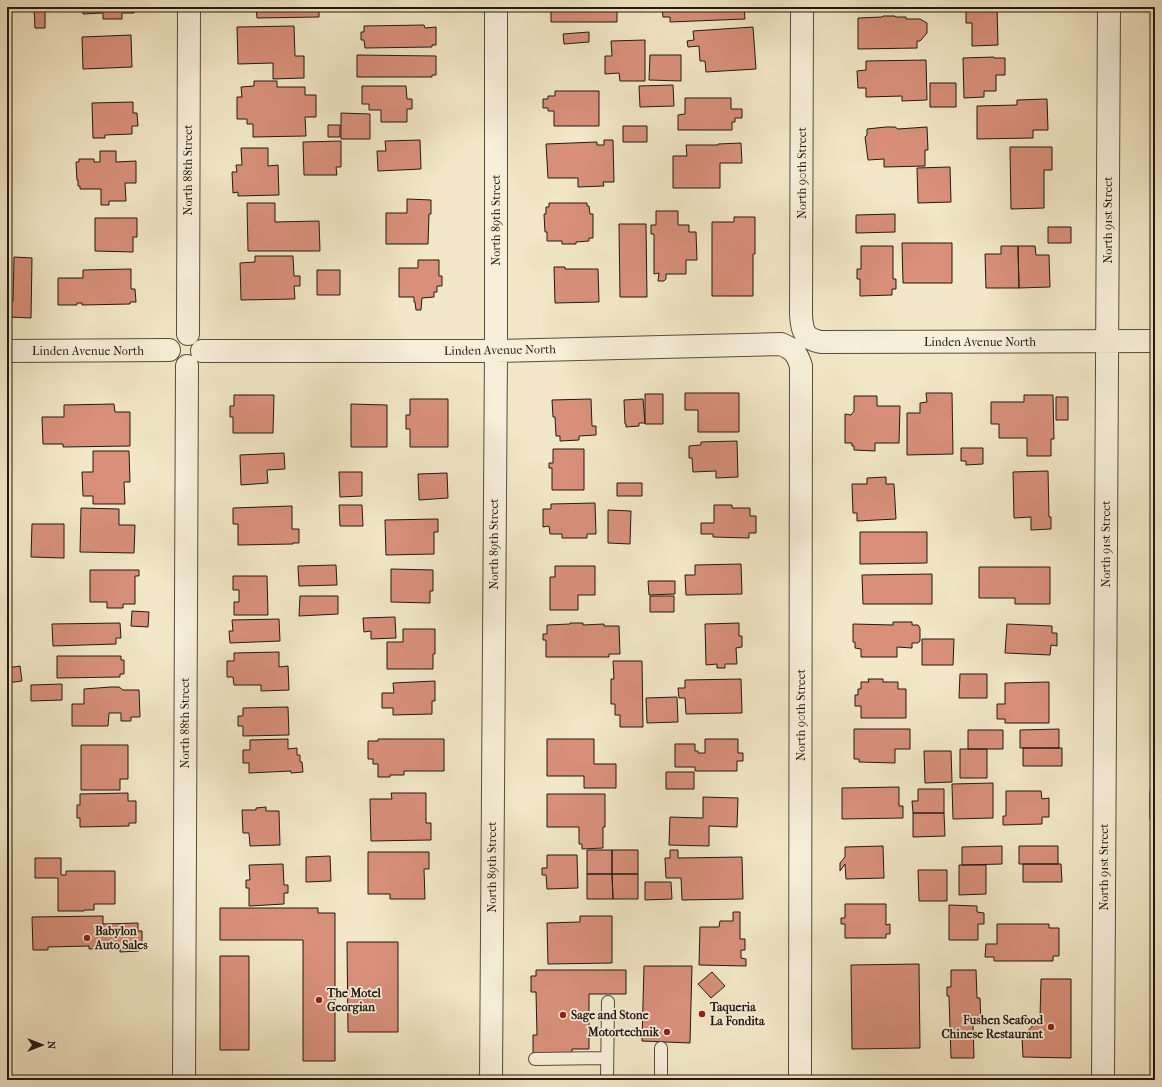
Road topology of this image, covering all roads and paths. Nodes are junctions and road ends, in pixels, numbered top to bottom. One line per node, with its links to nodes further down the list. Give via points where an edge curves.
1 (189, 7): 5 (street, North 88th Street)
2 (496, 7): 10 (street, North 89th Street)
3 (802, 7): 8 (street, North 90th Street)
4 (1109, 7): 7 (street, North 91st Street)
5 (188, 334): 9 (street, via 175,337); 12 (street, via 200,341)
6 (1155, 341): 7 (street, Linden Avenue North)
7 (1107, 342): 8 (street, Linden Avenue North, via 814,340); 23 (street, North 91st Street)
8 (801, 344): 10 (street, Linden Avenue North, via 788,347 780,344); 22 (street, North 90th Street)
9 (169, 350): 11 (street, Linden Avenue North); 13 (street, via 175,363)
10 (496, 350): 12 (street, Linden Avenue North); 19 (street, North 89th Street)
11 (7, 351)
12 (202, 351): 13 (street, via 199,361)
13 (187, 366): 18 (street, North 88th Street)
14 (608, 1002): 16 (lane)
15 (661, 1048): 21 (lane)
16 (607, 1058): 17 (lane); 20 (lane)
17 (535, 1059)
18 (184, 1080)
19 (491, 1080)
20 (607, 1080)
21 (661, 1080)
22 (800, 1080)
23 (1103, 1080)

